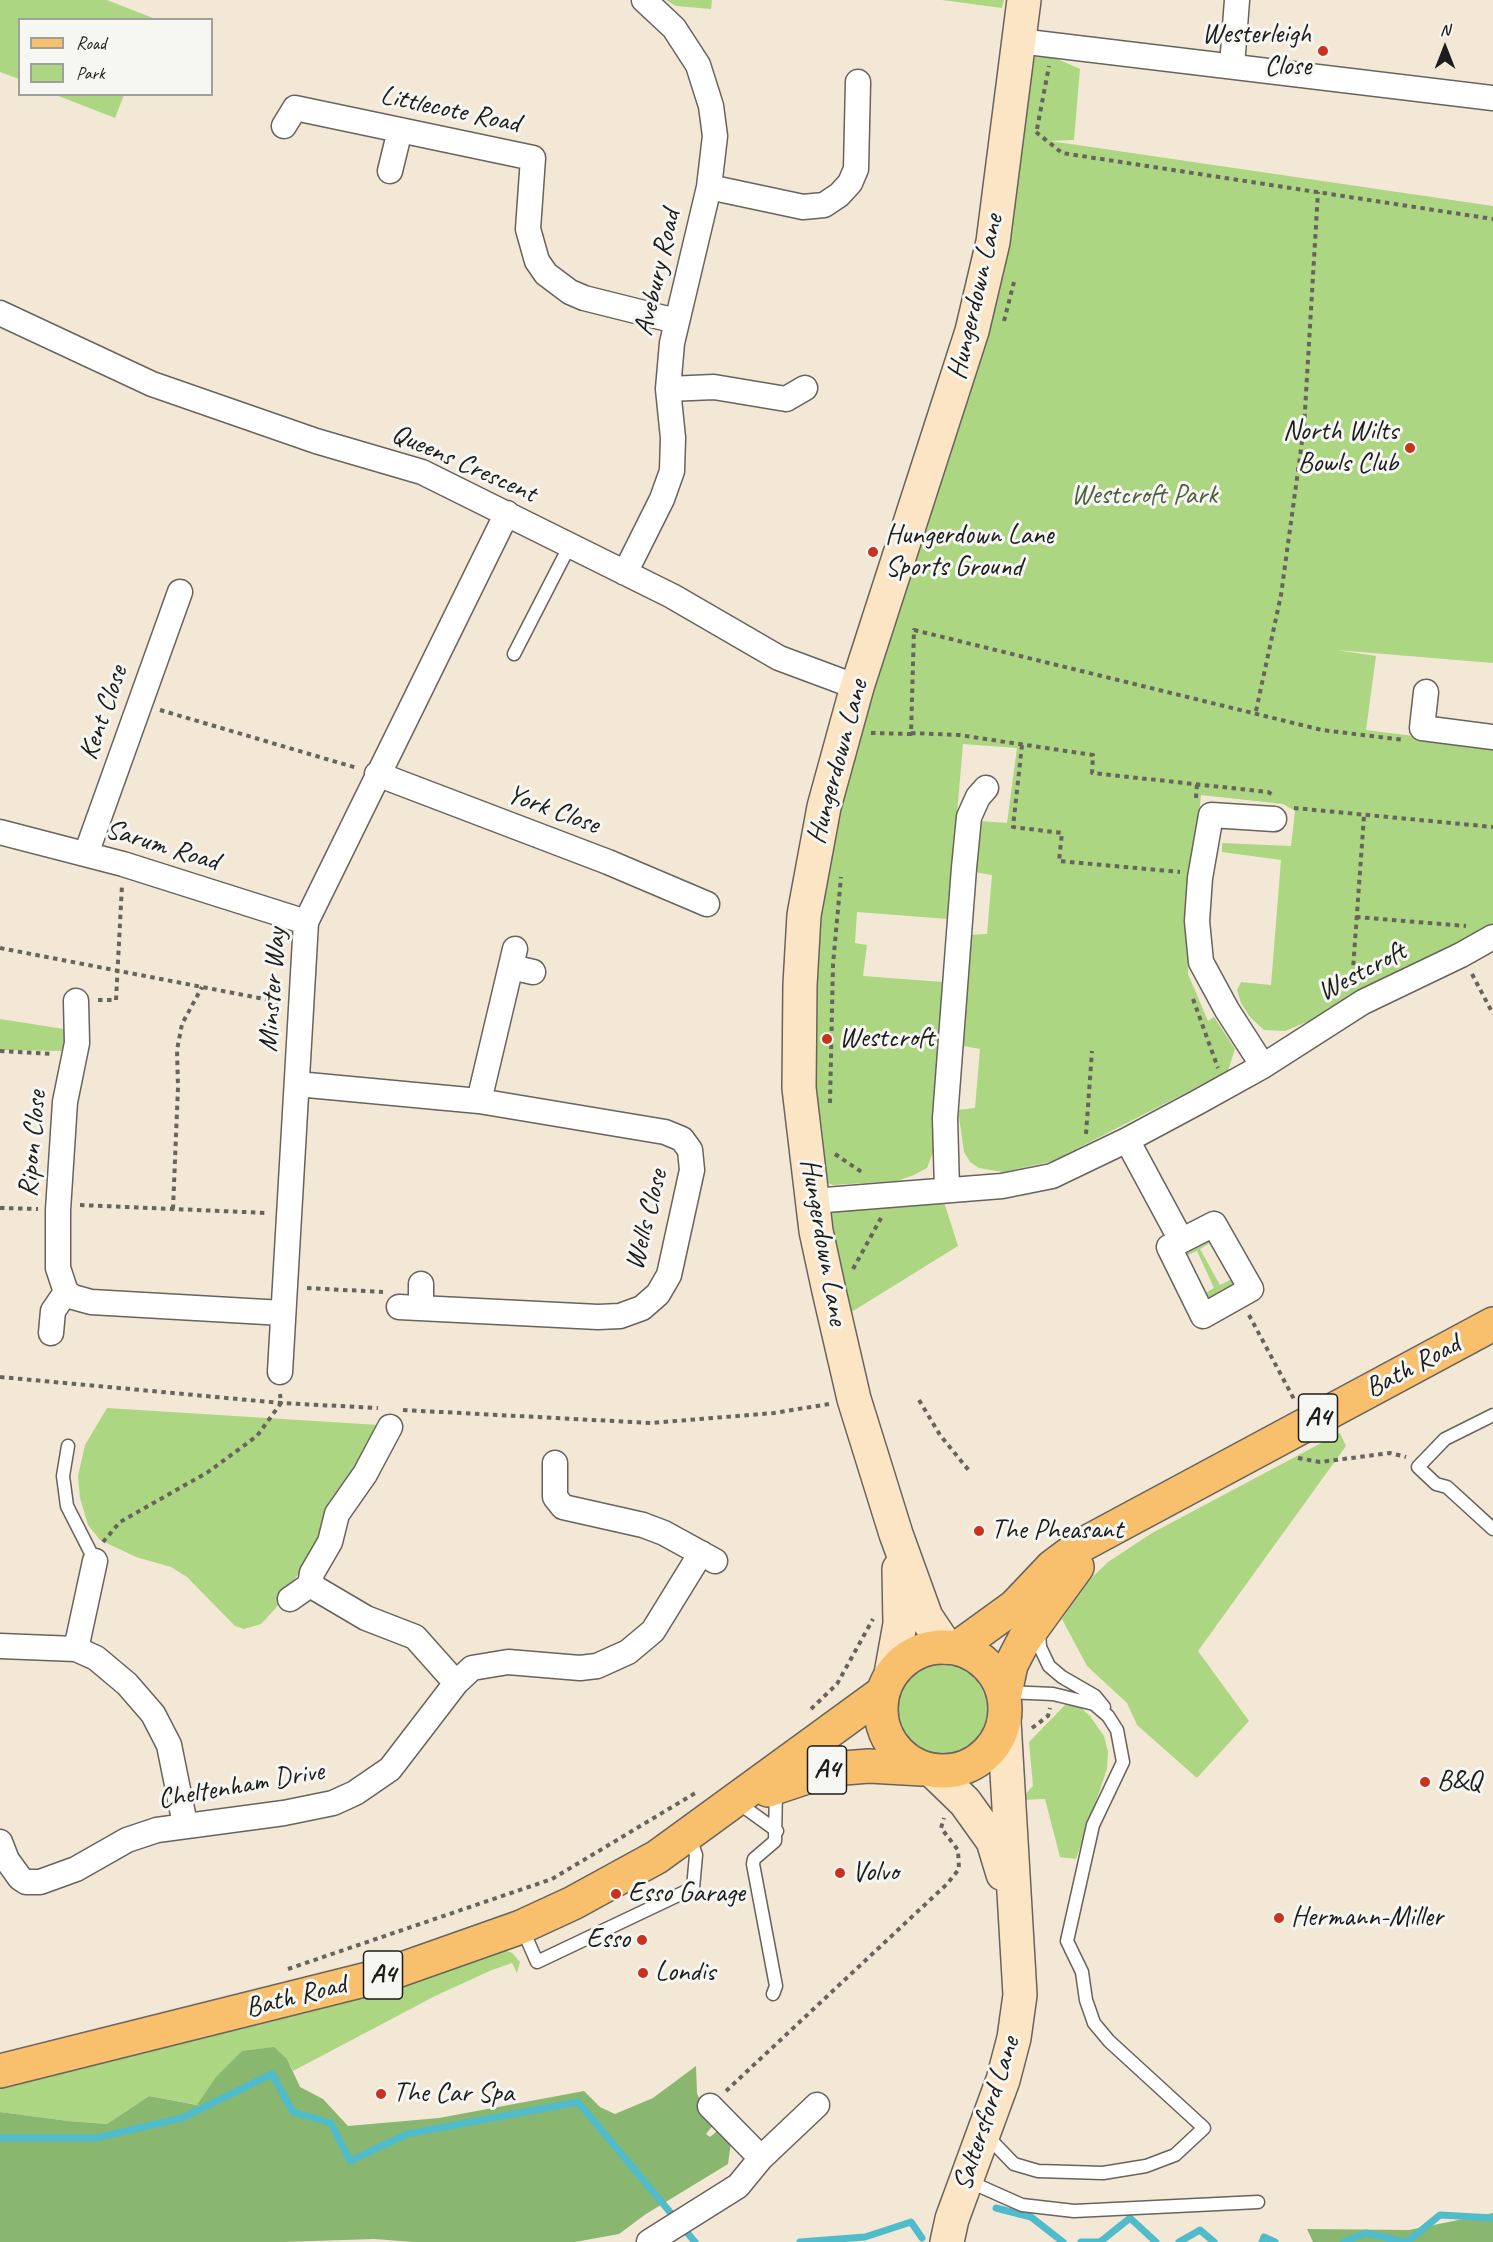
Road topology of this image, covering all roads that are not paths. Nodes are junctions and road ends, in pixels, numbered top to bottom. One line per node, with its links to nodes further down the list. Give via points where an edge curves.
1 (644, 0): 11 (street, Avebury Road, via 689,48 705,85 716,136)
2 (1024, 0): 4 (main road, Hungerdown Lane)
3 (1237, 0): 5 (street)
4 (1019, 41): 5 (street); 21 (main road, Hungerdown Lane, via 993,242 972,331)
5 (1232, 66): 7 (street)
6 (864, 97): 11 (street, via 856,169 846,189 831,201 803,207)
7 (1493, 98)
8 (284, 126): 9 (street, Littlecote Road, via 295,108 323,103)
9 (400, 130): 10 (street); 13 (street, Littlecote Road, via 534,149 528,229 537,261 546,274 584,298)
10 (390, 171)
11 (709, 187): 13 (street, Avebury Road)
12 (0, 313): 16 (street, Queens Crescent, via 152,384 316,441 404,466)
13 (676, 321): 14 (street, Avebury Road)
14 (669, 389): 15 (street, via 714,387); 18 (street, Avebury Road, via 672,471)
15 (797, 400)
16 (507, 513): 17 (street, Queens Crescent); 24 (street, Minster Way)
17 (570, 545): 18 (street, Queens Crescent); 20 (lane)
18 (625, 573): 21 (street, Queens Crescent, via 779,658)
19 (180, 591): 28 (street, Kent Close)
20 (514, 654)
21 (857, 687): 39 (main road, Hungerdown Lane, via 824,807 804,915 799,1088)
22 (1426, 692): 23 (street, via 1422,728)
23 (1493, 736)
24 (377, 774): 29 (street, York Close, via 608,862); 30 (street, Minster Way)
25 (986, 788): 38 (street, via 969,817 964,868 945,1118)
26 (1279, 807): 34 (street, via 1211,815 1197,921 1201,962)
27 (0, 832): 28 (street, Sarum Road)
28 (86, 855): 30 (street, Sarum Road)
29 (693, 905)
30 (306, 922): 35 (street, Minster Way)
31 (1493, 937): 34 (street, Westcroft, via 1350,1010)
32 (520, 963): 36 (street)
33 (76, 1000): 41 (street, Ripon Close, via 58,1207 58,1268)
34 (1263, 1066): 37 (street, Westcroft)
35 (297, 1084): 36 (street, Wells Close); 43 (street, Minster Way)
36 (479, 1101): 42 (street, Wells Close, via 665,1132 700,1148 669,1275 658,1294 642,1308 620,1316)
37 (1127, 1140): 38 (street, Westcroft, via 1052,1176 1002,1186); 40 (street)
38 (947, 1189): 39 (street, Westcroft)
39 (821, 1200): 53 (main road, Hungerdown Lane, via 823,1264 854,1400)
40 (1181, 1240): 40 (street, via 1214,1224 1251,1289 1203,1316 1169,1247)
41 (66, 1292): 43 (street, via 91,1302); 45 (street, via 53,1311)
42 (414, 1300)
43 (283, 1313): 46 (street, Minster Way)
44 (1493, 1324): 51 (main road, Bath Road / A4)
45 (51, 1333)
46 (280, 1372)
47 (393, 1415): 55 (street, via 365,1474 336,1514 330,1542 312,1573)
48 (1493, 1415): 52 (lane, via 1445,1439 1418,1467 1436,1484 1447,1487)
49 (68, 1446): 54 (lane, via 63,1476 67,1506)
50 (555, 1463): 61 (street, Cheltenham Drive, via 555,1497 563,1507 643,1525 708,1557 653,1631 615,1659 580,1668 528,1662 489,1663 472,1668)
51 (1142, 1511): 57 (main road, Bath Road / A4, via 1087,1557); 59 (main road, Bath Road / A4, via 1080,1546 1006,1612)
52 (1493, 1529)
53 (896, 1534): 59 (main road, Hungerdown Lane, via 926,1617); 62 (main road, Hungerdown Lane, via 900,1624)
54 (95, 1561): 60 (street)
55 (310, 1585): 56 (street); 61 (street, via 366,1618 415,1636)
56 (290, 1599)
57 (1044, 1611): 63 (main road, Bath Road / A4, via 1011,1665); 64 (lane, via 1040,1647 1049,1666 1095,1696 1109,1712)
58 (0, 1646): 60 (street)
59 (952, 1648): 62 (main road, via 924,1650 905,1659); 63 (main road, via 984,1663 998,1681)
60 (76, 1649): 68 (street, via 111,1669 153,1714 169,1745)
61 (456, 1683): 68 (street, Cheltenham Drive, via 403,1756 377,1780 355,1793 309,1809)
62 (886, 1684): 65 (main road, via 880,1714 885,1734 896,1752); 67 (main road, Bath Road / A4, via 850,1716)
63 (1010, 1712): 64 (lane, via 1053,1694 1094,1704); 65 (main road, via 998,1738 976,1762 955,1770); 72 (main road, Saltersford Lane)
64 (1117, 1730): 78 (lane, via 1123,1762 1093,1825 1067,1941 1082,1972 1094,2023 1204,2128 1175,2155 1146,2166 1102,2173 1038,2172 1014,2164)
65 (929, 1770): 66 (main road, Bath Road / A4, via 869,1766 831,1769); 72 (main road, Saltersford Lane, via 953,1807 993,1841)
66 (776, 1787): 67 (main road, Bath Road / A4); 69 (lane)
67 (735, 1801): 69 (lane); 70 (main road, Bath Road / A4)
68 (185, 1824): 71 (street, Cheltenham Drive, via 127,1840 76,1869 40,1882 20,1878)
69 (777, 1831): 74 (lane, via 775,1840 754,1858 753,1864 776,1986)
70 (689, 1834): 73 (main road, Bath Road / A4, via 621,1878); 73 (lane, via 696,1855 693,1888 537,1962)
71 (0, 1842)
72 (1014, 1913): 78 (main road, Saltersford Lane, via 1020,1969 1016,2021 1003,2080)
73 (522, 1927): 75 (main road, Bath Road / A4, via 387,1974)
74 (773, 1995)
75 (0, 2071)
76 (817, 2105): 79 (street)
77 (710, 2106): 79 (street)
78 (984, 2133): 80 (main road, Saltersford Lane)
79 (761, 2158): 82 (street, via 738,2186)
80 (966, 2181): 81 (lane, via 1022,2205 1074,2211); 83 (main road, Saltersford Lane)
81 (1258, 2202)
82 (652, 2241)
83 (947, 2242)

